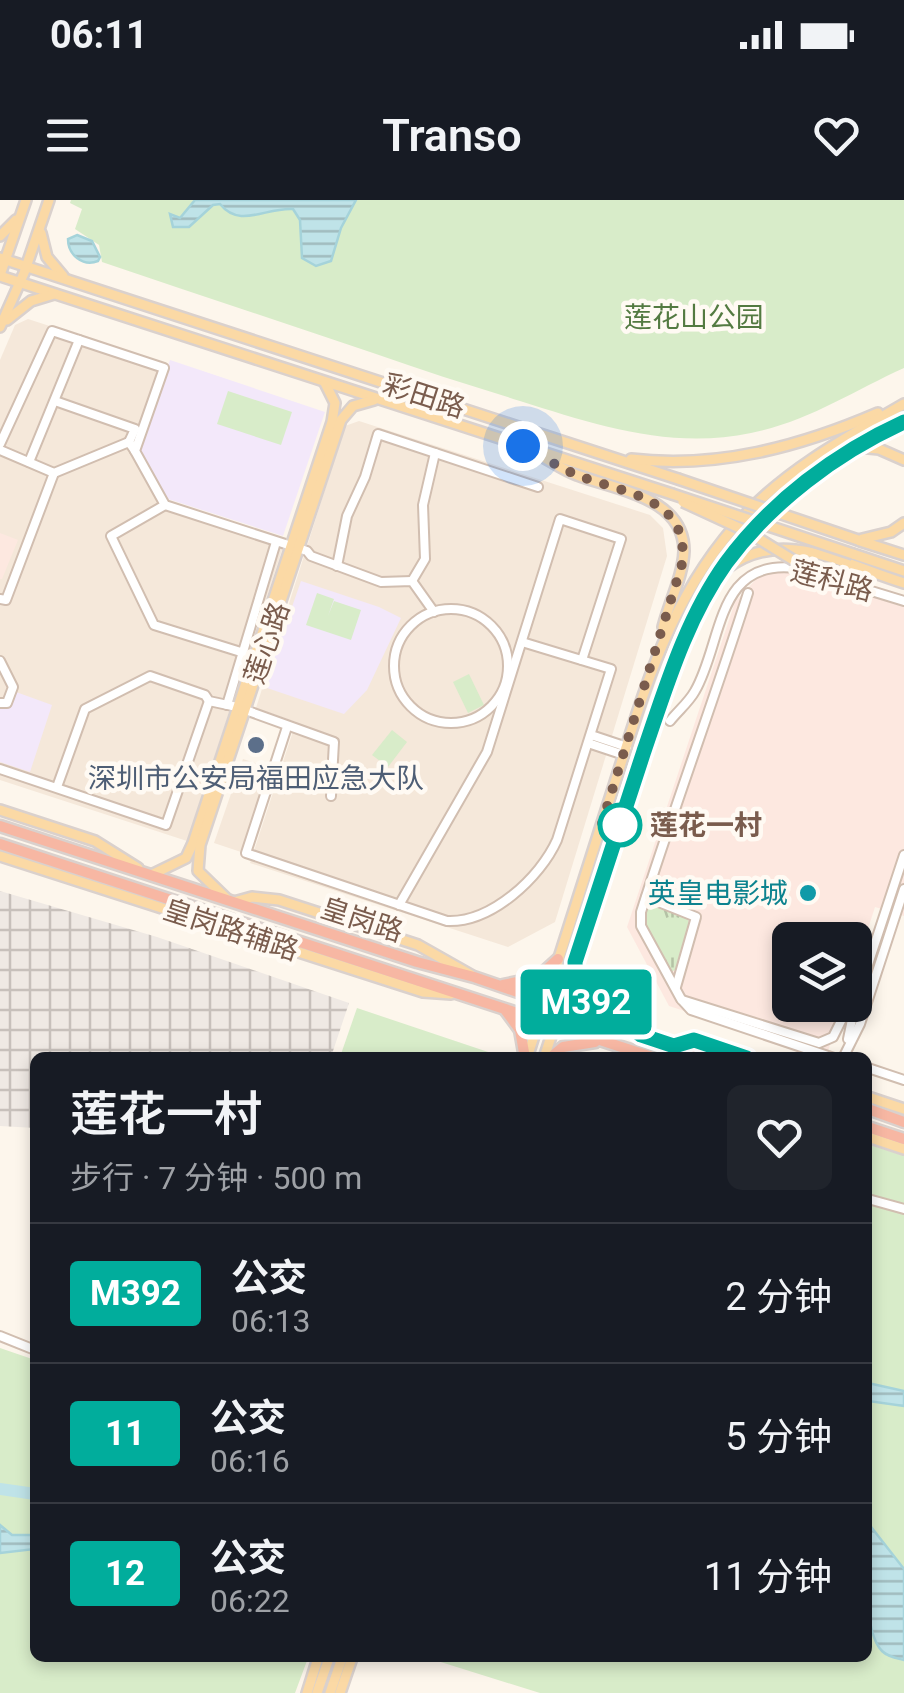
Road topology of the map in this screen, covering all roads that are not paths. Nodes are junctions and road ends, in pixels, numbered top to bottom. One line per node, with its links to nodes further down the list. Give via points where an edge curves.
1 (49, 200): 3 (main road)
2 (25, 202): 4 (main road); 5 (main road)
3 (43, 219): 6 (main road); 8 (main road, via 46,256)
4 (0, 236)
5 (3, 258): 6 (main road, 彩田路); 7 (main road)
6 (27, 266): 8 (main road, 彩田路); 9 (main road)
7 (0, 276): 9 (main road, 彩田路)
8 (69, 280): 23 (main road, 彩田路)
9 (20, 282): 10 (main road, 彩田路); 11 (main road)
10 (55, 294): 11 (main road, via 21,307); 13 (main road, 彩田路)
11 (0, 329)
12 (80, 340): 15 (street); 19 (street, via 52,331); 20 (street, via 164,368)
13 (322, 381): 14 (main road, 彩田路); 33 (main road, 莲心路, via 333,396 334,416)
14 (380, 400): 18 (main road, 彩田路); 33 (main road, 莲心路, via 344,414)
15 (55, 402): 20 (street, via 135,428); 25 (street)
16 (904, 404): 23 (main road, via 729,459 661,462); 49 (main road, via 814,458 746,514 689,587)
17 (904, 422): 21 (main road)
18 (523, 446): 28 (main road, 彩田路); 49 (main road, via 577,475 653,502 676,521 682,564)
19 (0, 447): 25 (street)
20 (132, 447): 26 (street); 29 (street)
21 (851, 449): 24 (main road, via 875,448); 40 (main road, via 786,498)
22 (435, 453): 27 (street); 35 (street, via 378,434 347,516); 38 (street, via 423,505 426,559)
23 (601, 454): 31 (main road, 彩田路, bridge)
24 (904, 460)
25 (29, 462): 26 (street)
26 (54, 472): 42 (street, via 6,600)
27 (538, 487)
28 (672, 494): 36 (main road, bridge); 37 (main road, 彩田路, bridge)
29 (165, 505): 32 (street); 46 (street, via 111,536 154,625)
30 (904, 523): 31 (main road)
31 (858, 540): 34 (main road, 彩田路)
32 (276, 542): 33 (street); 46 (street)
33 (295, 547): 35 (street); 52 (main road, 莲心路)
34 (904, 556)
35 (337, 566): 38 (street, via 381,582)
36 (809, 570): 43 (street, 莲科路); 53 (street, 莲科路, via 771,568 738,587 697,688)
37 (904, 571)
38 (412, 581): 44 (street)
39 (904, 582): 40 (main road, via 778,547 741,558)
40 (712, 585): 72 (main road, via 673,662)
41 (748, 593): 67 (street)
42 (0, 599)
43 (904, 601)
44 (434, 612): 44 (street, via 404,634 394,672 399,690 424,717 461,723 493,706 504,690 507,653 488,622 471,612)
45 (522, 642): 47 (street); 47 (street, via 560,519 622,539); 69 (street, via 487,752)
46 (244, 653): 52 (street)
47 (582, 660): 55 (street, via 612,669)
48 (0, 661): 51 (street, via 12,687)
49 (652, 668): 56 (main road)
50 (209, 702): 52 (street); 58 (street, via 150,676 85,709); 58 (street, via 166,825)
51 (0, 704)
52 (236, 707): 54 (street); 65 (main road, 莲心路, via 190,852 177,865); 68 (main road, 莲心路, via 197,858 202,878)
53 (670, 721)
54 (287, 727): 59 (street, via 334,742); 69 (street, via 246,853)
55 (589, 739): 56 (street); 69 (street, via 551,852 524,886 456,922)
56 (625, 751): 71 (main road)
57 (0, 769): 58 (street)
58 (58, 787)
59 (330, 796)
60 (0, 810): 65 (main road, 皇岗路辅路, via 95,841)
61 (0, 826): 65 (highway, 皇岗路)
62 (0, 844): 75 (highway, 皇岗路)
63 (904, 855): 70 (street)
64 (0, 856): 75 (main road, 皇岗路辅路, via 423,992)
65 (148, 874): 68 (highway, 皇岗路)
66 (904, 889): 86 (street)
67 (646, 897): 74 (street, via 641,928); 74 (street, via 696,916)
68 (231, 901): 73 (highway, 皇岗路)
69 (399, 905)
70 (872, 950)
71 (558, 959): 73 (highway, via 537,978); 77 (main road)
72 (575, 962): 79 (main road); 84 (highway, via 583,1001)
73 (497, 985): 77 (highway, 皇岗路)
74 (676, 987): 76 (street)
75 (464, 996): 78 (highway, 皇岗路)
76 (681, 999): 81 (street, via 808,1041 824,1042); 95 (street, via 694,1012)
77 (545, 1001): 79 (highway, 皇岗路); 80 (main road)
78 (501, 1007): 80 (highway, 皇岗路); 88 (highway, via 520,1030)
79 (561, 1008): 83 (main road); 84 (highway, 皇岗路)
80 (539, 1020): 83 (highway, 皇岗路); 89 (main road)
81 (841, 1022)
82 (851, 1022): 86 (street)
83 (555, 1025): 85 (highway, 皇岗路); 90 (main road)
84 (641, 1035): 87 (highway, 皇岗路)
85 (608, 1042): 91 (highway); 92 (highway, 皇岗路)
86 (848, 1043): 96 (street)
87 (674, 1046): 93 (highway, 皇岗路); 94 (main road, via 694,1040)
88 (525, 1052)
89 (528, 1052)
90 (548, 1052)
91 (556, 1052)
92 (633, 1052)
93 (692, 1052)
94 (729, 1052)
95 (823, 1052)
96 (842, 1052)
97 (872, 1069): 98 (street)
98 (904, 1080)
99 (872, 1098): 100 (main road)
100 (904, 1109)
101 (872, 1111): 102 (highway)
102 (904, 1122)
103 (872, 1128): 105 (highway)
104 (872, 1138): 106 (main road)
105 (904, 1139)
106 (904, 1149)
107 (872, 1200): 108 (street)
108 (904, 1209)
109 (0, 1336): 110 (street)
110 (30, 1348)
111 (317, 1662): 115 (main road)
112 (327, 1662): 116 (main road)
113 (341, 1662): 117 (main road)
114 (351, 1662): 118 (main road)
115 (307, 1693)
116 (317, 1693)
117 (330, 1693)
118 (340, 1693)

